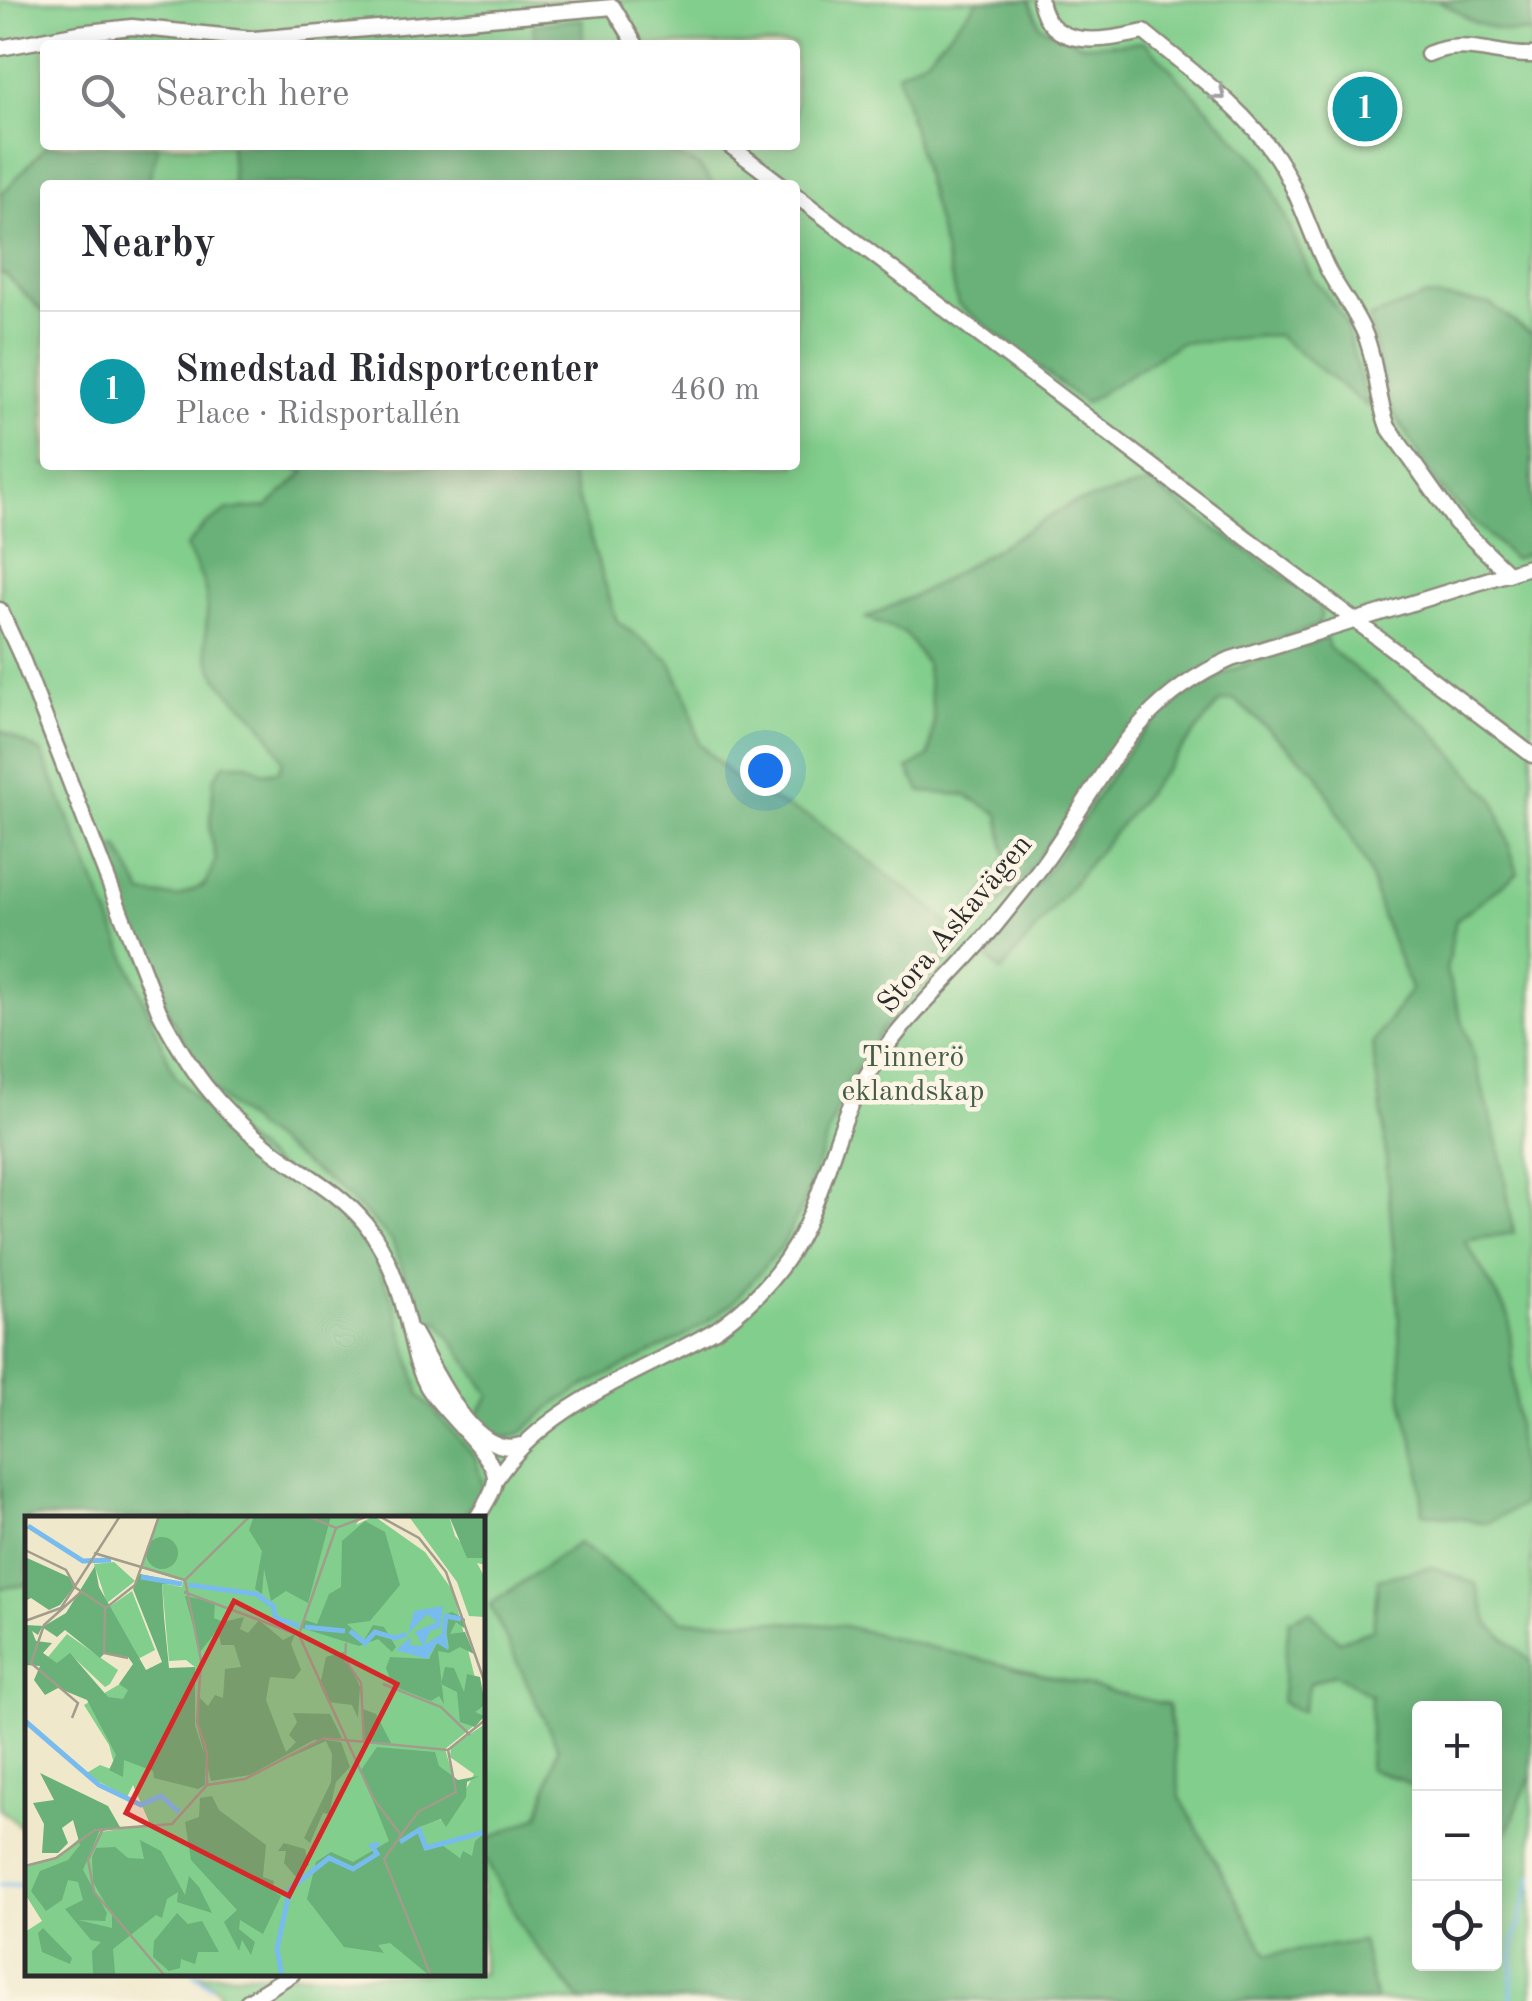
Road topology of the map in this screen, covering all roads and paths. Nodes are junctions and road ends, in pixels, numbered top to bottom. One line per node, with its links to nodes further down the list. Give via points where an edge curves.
1 (1040, 0): 11 (street, one-way to 11, via 1048,20 1075,38 1092,42 1144,32 1258,132 1280,162 1328,270 1358,318 1388,427 1456,523)
2 (612, 4): 3 (street); 4 (street, via 254,39 132,27)
3 (633, 40)
4 (0, 48)
5 (1428, 54): 6 (street, via 1459,46)
6 (1532, 55)
7 (736, 150): 8 (street)
8 (775, 180)
9 (800, 199): 13 (street)
10 (1532, 566): 11 (street, Stora Askavägen)
11 (1509, 574): 13 (street, Stora Askavägen)
12 (0, 610): 15 (street, via 180,1052 238,1122 361,1218 388,1260)
13 (1355, 622): 14 (street); 16 (street, Stora Askavägen, via 1213,667 1142,720 1052,852 872,1066 848,1111 806,1226 759,1295 717,1329 578,1403)
14 (1532, 755)
15 (409, 1325): 16 (street, via 444,1388 482,1435 502,1448); 17 (street, via 426,1384 486,1456)
16 (522, 1445): 17 (street, Stora Askavägen)
17 (496, 1480): 18 (street, Stora Askavägen)
18 (478, 1516)
19 (289, 1976): 20 (street)
20 (248, 2001)

